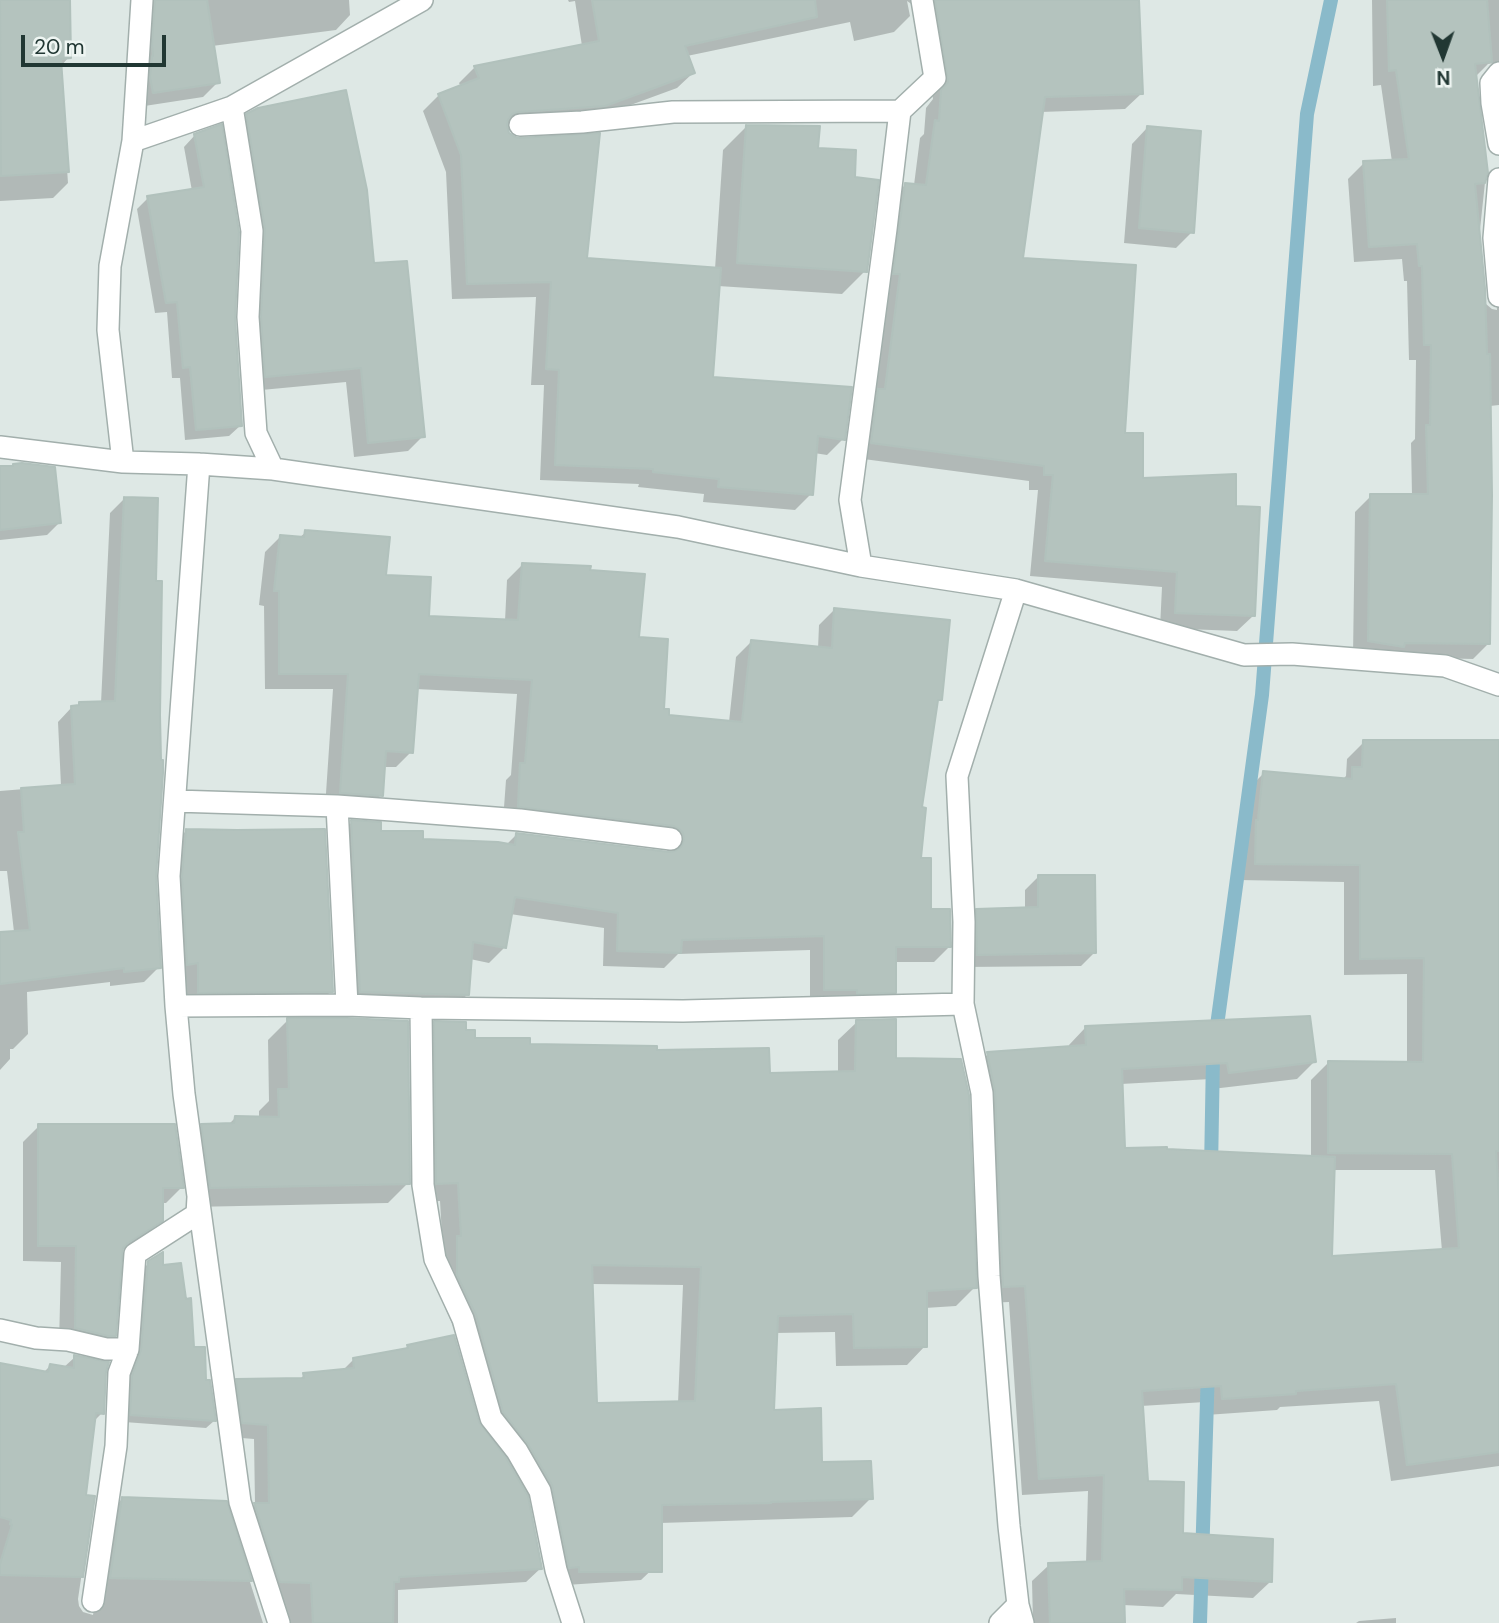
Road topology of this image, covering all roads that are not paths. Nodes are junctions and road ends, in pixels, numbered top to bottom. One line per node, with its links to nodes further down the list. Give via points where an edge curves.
1 (142, 0): 8 (street)
2 (422, 0): 5 (street)
3 (922, 0): 6 (street, via 935,79)
4 (1499, 73): 9 (street, via 1491,83)
5 (232, 107): 8 (street); 15 (street, via 252,231 247,317 256,433)
6 (900, 111): 7 (street, via 673,112); 16 (street, via 850,500)
7 (520, 125)
8 (133, 141): 13 (street, via 110,267 108,330)
9 (1499, 144)
10 (1499, 179): 11 (street, via 1494,238)
11 (1499, 296)
12 (0, 447): 13 (street)
13 (123, 462): 14 (street)
14 (199, 464): 15 (street); 19 (street)
15 (273, 469): 16 (street, via 678,527)
16 (861, 566): 17 (street)
17 (1016, 590): 18 (street, via 1244,655 1292,654 1445,666); 22 (street, via 957,776)
18 (1499, 685)
19 (175, 801): 20 (street); 24 (street, via 169,876)
20 (337, 806): 21 (street, via 520,820); 23 (street)
21 (671, 839)
22 (963, 1004): 25 (street, via 683,1011); 30 (street, via 982,1093 989,1276 1009,1526)
23 (347, 1005): 24 (street); 25 (street)
24 (176, 1006): 26 (street)
25 (421, 1008): 32 (street, via 423,1185 435,1259 463,1319 491,1418 540,1491 556,1570)
26 (198, 1192): 28 (street, via 197,1214 135,1254); 31 (street, via 240,1502)
27 (0, 1330): 28 (street)
28 (128, 1349): 29 (street, via 119,1373 116,1446)
29 (93, 1601)
30 (1021, 1614): 33 (street)
31 (279, 1623)
32 (573, 1623)
33 (1000, 1623)

